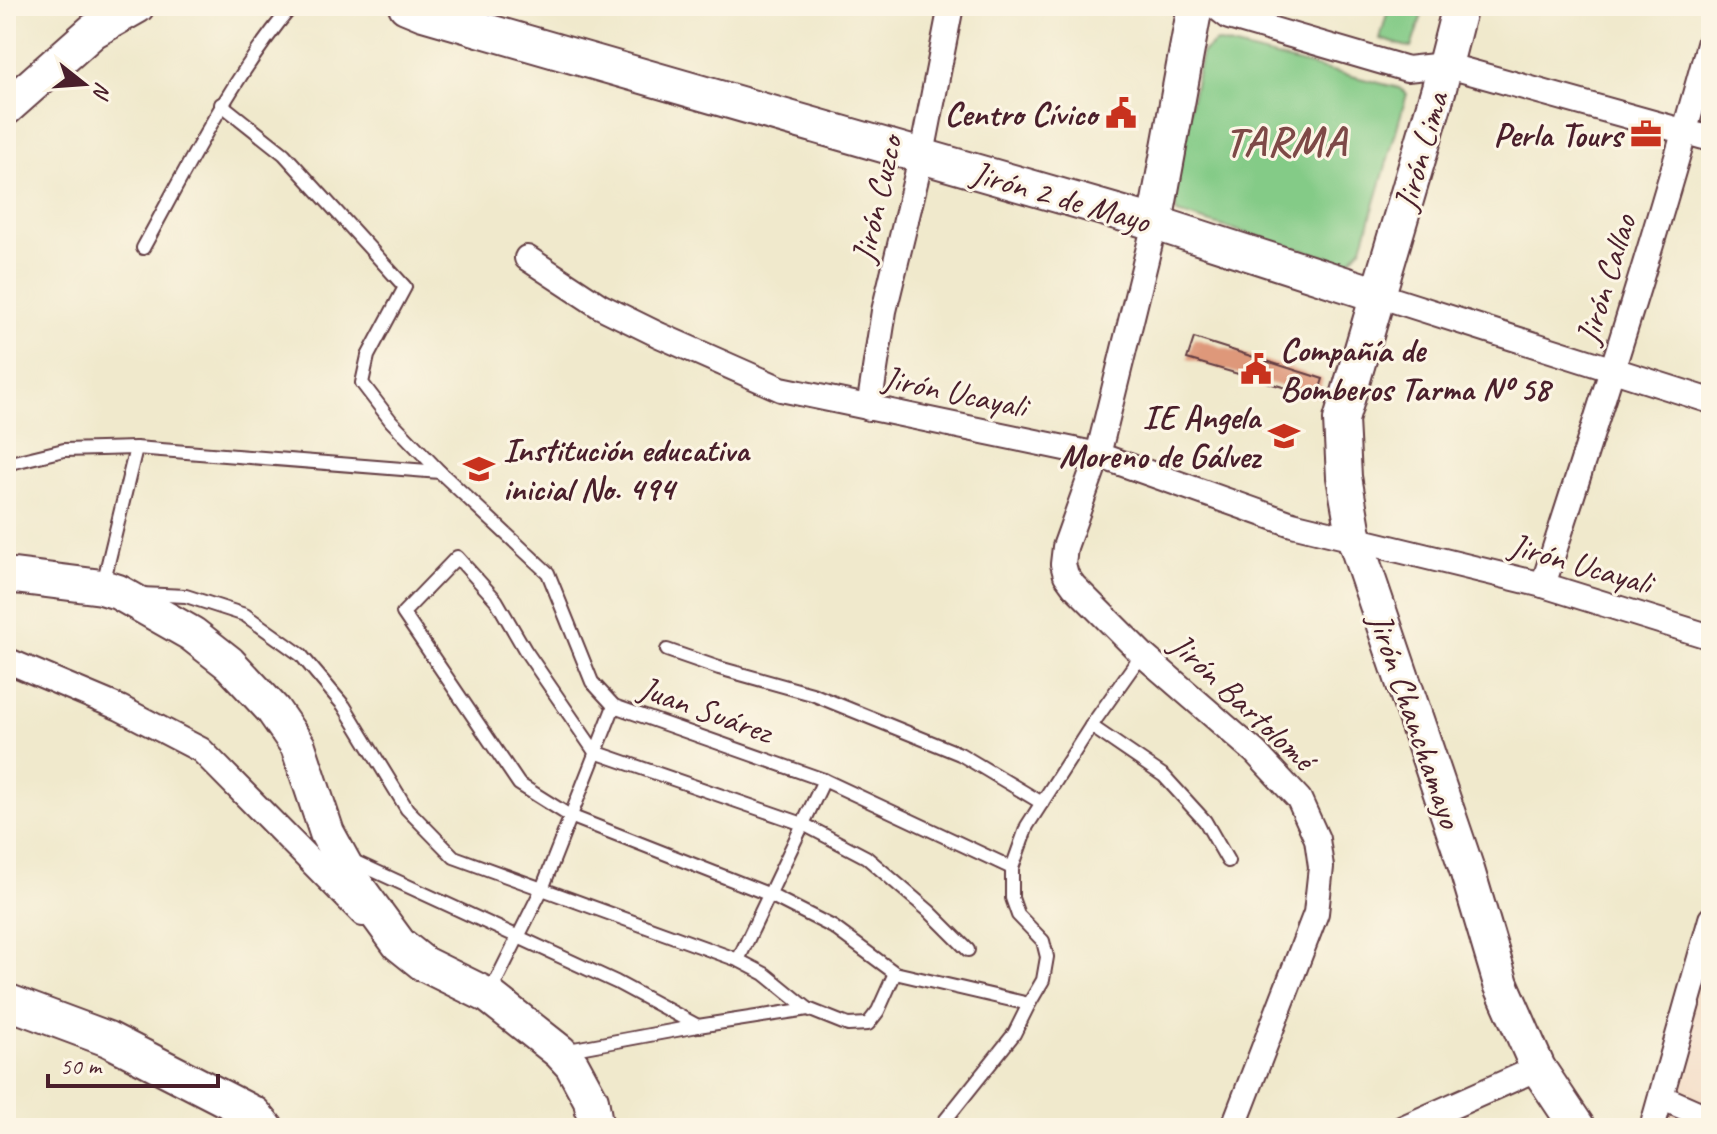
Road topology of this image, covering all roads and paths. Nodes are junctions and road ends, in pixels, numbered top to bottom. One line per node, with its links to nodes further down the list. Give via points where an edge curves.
1 (137, 6): 11 (street, via 93,31)
2 (292, 6): 10 (lane)
3 (406, 6): 14 (street, Jirón 2 de Mayo)
4 (951, 6): 14 (street, Jirón Cuzco)
5 (1195, 6): 15 (street)
6 (1215, 6): 9 (street, via 1229,17 1407,69)
7 (1460, 6): 9 (street, Jirón Lima)
8 (1711, 37): 12 (street, Jirón Callao)
9 (1445, 65): 12 (street); 18 (street, Jirón Lima)
10 (221, 104): 16 (lane); 25 (lane, Juan Suárez, via 284,154 405,287 368,356 362,383)
11 (6, 108)
12 (1686, 131): 13 (street); 19 (street, Jirón Callao)
13 (1711, 139)
14 (922, 154): 15 (street, Jirón 2 de Mayo); 21 (street, Jirón Cuzco, via 884,311)
15 (1155, 223): 18 (street, Jirón 2 de Mayo); 23 (street)
16 (143, 248)
17 (527, 258): 21 (street, Jirón Ucayali, via 612,312 781,389)
18 (1378, 295): 19 (street, Jirón 2 de Mayo); 26 (street, Jirón Chanchamayo, via 1341,420)
19 (1613, 371): 20 (street, Jirón 2 de Mayo); 28 (street, Jirón Callao)
20 (1711, 401)
21 (869, 408): 23 (street, Jirón Ucayali)
22 (136, 448): 24 (lane, via 64,450); 25 (lane); 29 (lane)
23 (1098, 455): 26 (street, Jirón Ucayali, via 1292,524); 32 (street, Jirón Bartolomé, via 1063,564 1066,575)
24 (6, 464)
25 (440, 472): 34 (lane, Juan Suárez, via 548,573 592,682)
26 (1355, 540): 28 (street, Jirón Ucayali); 58 (street, Jirón Chanchamayo, via 1501,984)
27 (6, 575): 29 (street)
28 (1543, 585): 30 (street, Jirón Ucayali)
29 (110, 590): 41 (street, via 192,634 229,663 273,710 298,746); 44 (lane, via 186,596 245,615 301,655 344,706 407,809 454,857)
30 (1711, 637)
31 (667, 650): 38 (lane, via 812,694 960,754)
32 (1142, 654): 35 (lane); 65 (street, Jirón Bartolomé, via 1255,752 1299,799 1317,839 1321,867 1316,913)
33 (6, 660): 48 (street, via 120,708 201,750 306,859)
34 (614, 706): 36 (lane); 37 (lane, Juan Suárez)
35 (1091, 726): 38 (lane); 42 (lane, via 1164,776 1205,821)
36 (595, 752): 39 (lane); 39 (lane, via 496,600 457,557 403,613 519,784); 40 (lane)
37 (824, 780): 40 (lane); 43 (lane, Juan Suárez)
38 (1042, 803): 43 (lane)
39 (570, 816): 44 (lane); 45 (lane)
40 (803, 824): 45 (lane); 49 (lane, via 866,857)
41 (339, 855): 47 (lane); 48 (street)
42 (1228, 861)
43 (1012, 868): 54 (lane, via 1018,915 1043,941 1047,957 1043,980)
44 (542, 889): 47 (lane); 50 (lane)
45 (768, 894): 50 (lane); 51 (lane, via 833,927)
46 (1711, 919): 59 (street)
47 (517, 938): 52 (lane); 56 (lane)
48 (399, 944): 52 (street, via 424,964)
49 (968, 950)
50 (738, 960): 55 (lane, via 765,974)
51 (895, 973): 54 (lane); 55 (lane, via 868,1024 848,1025)
52 (489, 996): 57 (street)
53 (6, 1001): 62 (street, via 108,1039 254,1114)
54 (1029, 1004): 64 (lane, via 1014,1034)
55 (808, 1009): 56 (lane)
56 (698, 1026): 57 (lane)
57 (560, 1052): 63 (street, via 591,1100)
58 (1538, 1068): 61 (street); 67 (street, Jirón Chanchamayo)
59 (1661, 1097): 60 (street); 68 (street)
60 (1711, 1119)
61 (1428, 1121): 66 (street)
62 (266, 1128)
63 (596, 1128)
64 (939, 1128)
65 (1233, 1128)
66 (1403, 1128)
67 (1578, 1128)
68 (1652, 1128)

